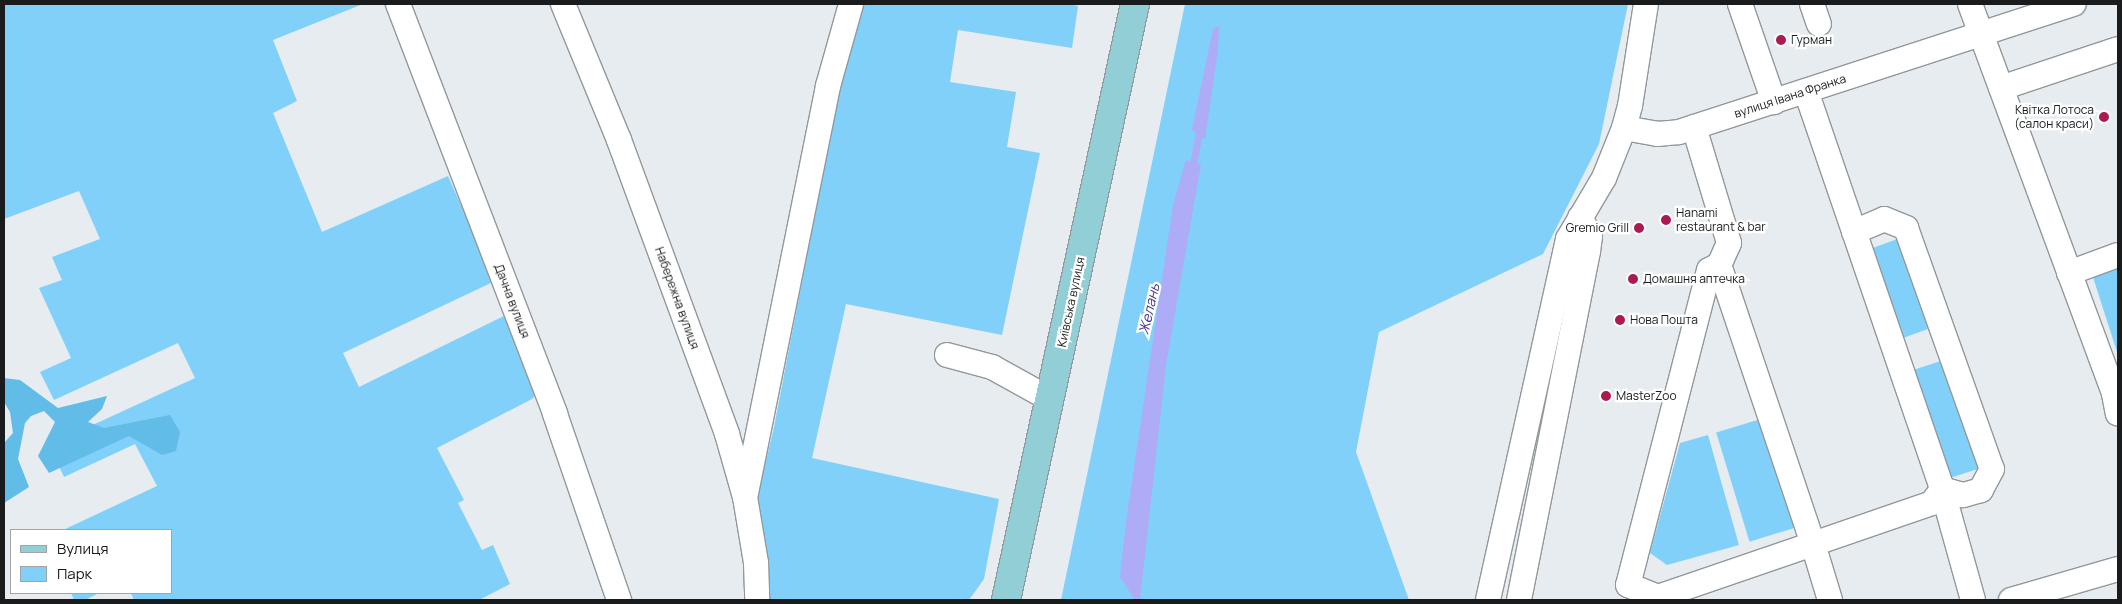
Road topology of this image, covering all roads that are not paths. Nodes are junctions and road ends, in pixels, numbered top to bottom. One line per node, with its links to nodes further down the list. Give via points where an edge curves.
1 (398, 4): 28 (street, Дачна вулиця, via 555,414)
2 (563, 4): 25 (street, Набережна вулиця, via 619,140 727,434)
3 (851, 4): 25 (street, via 828,86)
4 (1135, 4): 22 (main road, Київська вулиця)
5 (1646, 4): 15 (street)
6 (1740, 4): 13 (street)
7 (1970, 4): 9 (street)
8 (2074, 4): 9 (street, вулиця Івана Франка)
9 (1981, 34): 11 (street); 12 (street, вулиця Івана Франка)
10 (2118, 48): 11 (street)
11 (2001, 88): 20 (street)
12 (1806, 91): 13 (street, вулиця Івана Франка); 17 (street)
13 (1774, 102): 14 (street, вулиця Івана Франка)
14 (1694, 127): 15 (street, вулиця Івана Франка, via 1657,134); 19 (street, via 1729,243)
15 (1624, 128): 16 (street, via 1604,178)
16 (1580, 218): 31 (street, via 1568,240); 32 (street, via 1590,236 1588,251)
17 (1854, 232): 24 (street); 24 (street, via 1884,219 1906,228 1992,470 1981,490 1963,495)
18 (2118, 255): 20 (street)
19 (1719, 265): 26 (street); 26 (street, via 1709,270 1628,585 1658,596)
20 (2069, 273): 23 (street)
21 (948, 355): 22 (street, via 992,367)
22 (1050, 399): 30 (main road, Київська вулиця)
23 (2117, 401)
24 (1942, 489): 26 (street, via 1932,503); 34 (street)
25 (745, 497): 29 (street, Набережна вулиця, via 756,563)
26 (1813, 544): 33 (street)
27 (2118, 569): 35 (street)
28 (619, 600)
29 (757, 600)
30 (1006, 600)
31 (1488, 600)
32 (1519, 600)
33 (1830, 600)
34 (1973, 600)
35 (2011, 600)

